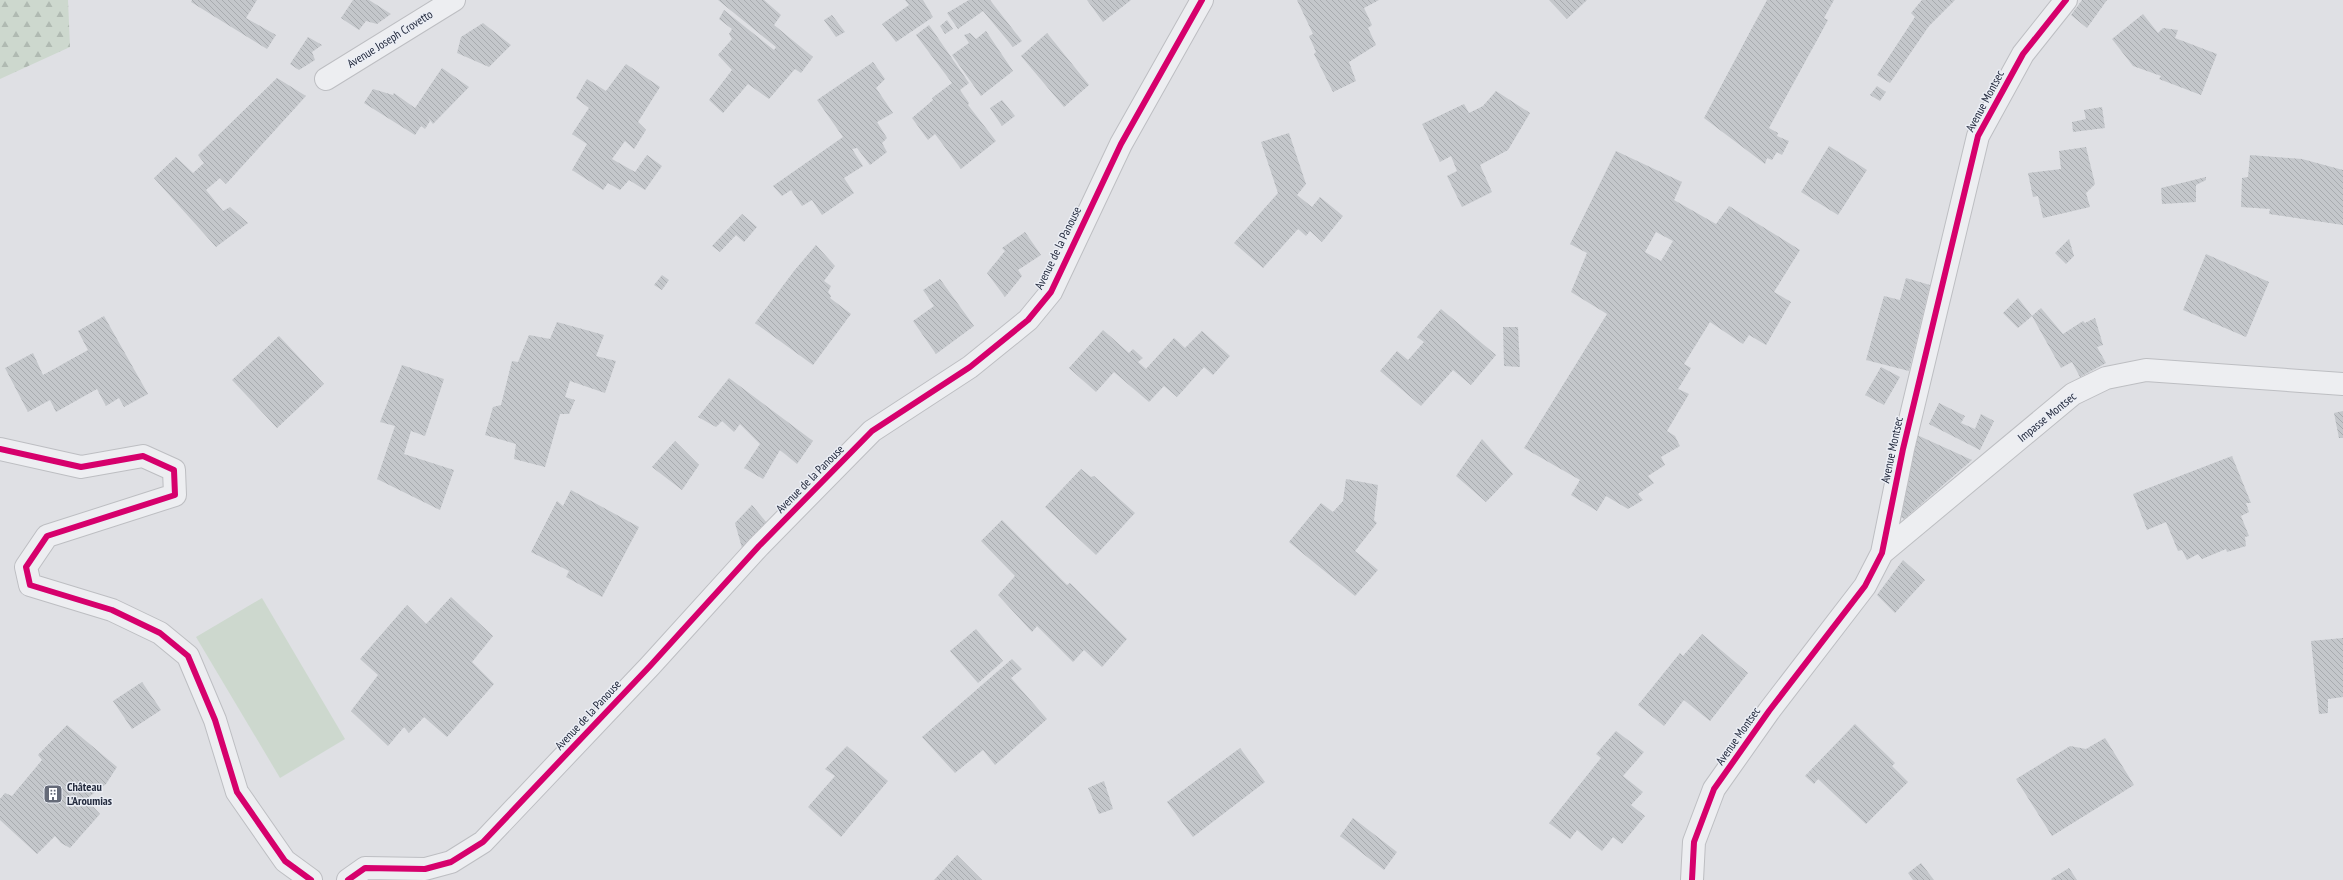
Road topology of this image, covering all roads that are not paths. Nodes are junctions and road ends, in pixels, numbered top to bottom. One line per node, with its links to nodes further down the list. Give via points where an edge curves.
1 (454, 0): 4 (street, Avenue Joseph Crovetto)
2 (1202, 0): 9 (street, Avenue de la Panouse, via 1121,144 1051,292 1028,320 970,367 872,432 759,546 650,666 483,842 451,862 425,869 365,868)
3 (2066, 0): 7 (street, Avenue Montsec, via 2023,54 1978,136 1903,449)
4 (326, 79)
5 (2343, 384): 7 (street, Impasse Montsec, via 2146,370 2106,378 2073,394)
6 (0, 449): 8 (street, via 81,467 143,456 174,470 175,495 47,536 26,567 30,585 112,610 160,633 188,656 215,720 237,792 285,861)
7 (1882, 553): 10 (street, Avenue Montsec, via 1865,586 1769,711 1714,789 1694,842)
8 (311, 880)
9 (348, 880)
10 (1692, 880)

